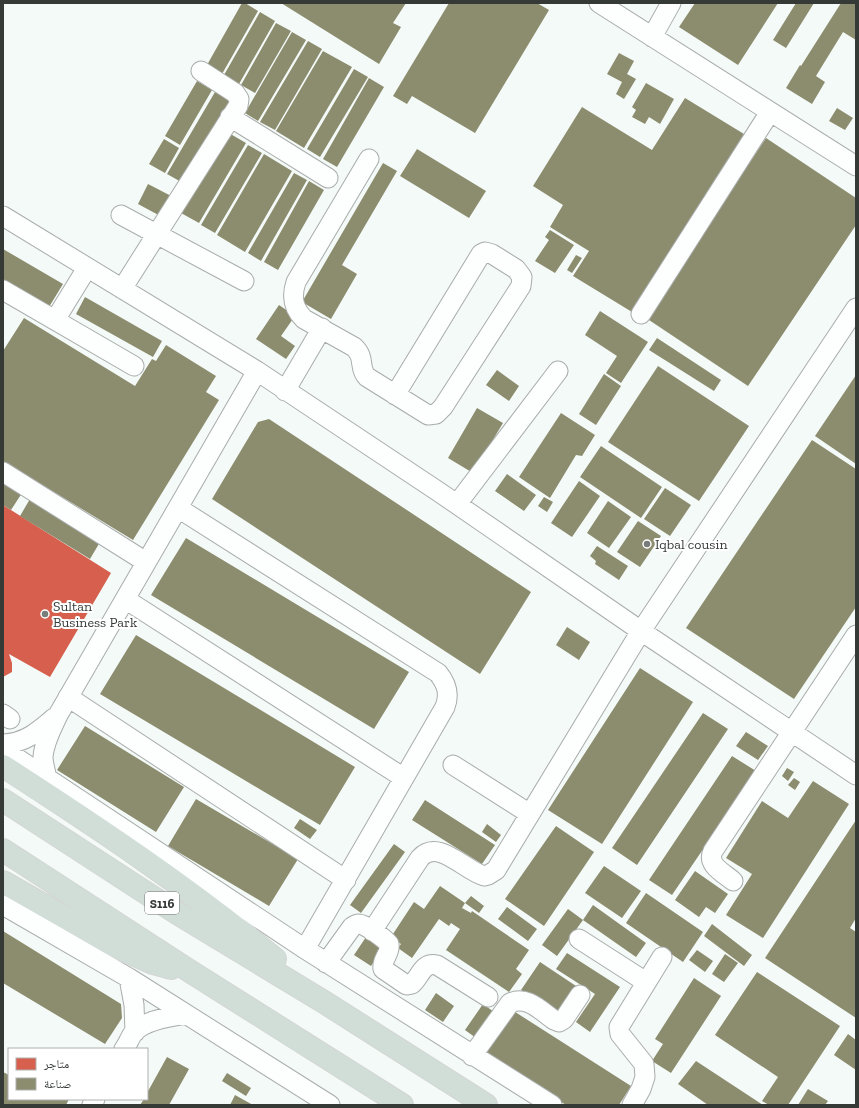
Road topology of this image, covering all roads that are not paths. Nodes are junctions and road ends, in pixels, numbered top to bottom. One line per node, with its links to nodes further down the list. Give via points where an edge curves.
1 (599, 3): 3 (street)
2 (671, 3): 3 (street)
3 (652, 37): 5 (street)
4 (201, 71): 6 (street, via 237,95 239,102)
5 (770, 112): 8 (street); 18 (street)
6 (230, 117): 9 (street); 12 (street)
7 (369, 159): 20 (street, via 293,290 293,299 299,313 304,319)
8 (856, 166)
9 (328, 178)
10 (121, 215): 12 (street)
11 (3, 216): 13 (street)
12 (156, 234): 14 (street); 15 (street)
13 (87, 268): 15 (street); 19 (street)
14 (244, 280)
15 (122, 289): 23 (street)
16 (5, 295): 19 (street)
17 (856, 308): 31 (street)
18 (642, 314)
19 (55, 320): 21 (street)
20 (322, 328): 24 (street); 25 (street, via 359,351 365,374)
21 (134, 366)
22 (558, 371): 27 (street)
23 (257, 372): 24 (street); 28 (street)
24 (285, 390): 27 (street)
25 (395, 395): 25 (street, via 428,415 432,416 440,411 521,286 522,277 516,269 492,254 481,254)
26 (3, 472): 29 (street)
27 (457, 504): 31 (street)
28 (178, 508): 29 (street); 41 (street, via 432,669 443,679 448,700)
29 (146, 562): 30 (street)
30 (125, 599): 33 (street); 41 (street)
31 (641, 631): 35 (street); 44 (street)
32 (856, 635): 35 (street)
33 (68, 697): 34 (street); 46 (street)
34 (58, 714): 36 (street, via 33,736); 42 (street, via 44,750)
35 (792, 732): 40 (street); 47 (street, via 711,855 712,863)
36 (3, 744)
37 (3, 750): 42 (street)
38 (453, 765): 44 (street)
39 (3, 766): 60 (highway, via 91,822 163,873 261,948)
40 (856, 775)
41 (404, 778): 46 (street)
42 (47, 779): 52 (street)
43 (3, 800): 60 (highway, S116, via 177,914)
44 (530, 814): 50 (street, via 496,870 488,875 479,874 438,851 433,850 424,854)
45 (3, 850): 55 (highway)
46 (346, 880): 52 (street)
47 (733, 881)
48 (3, 882): 55 (highway, via 119,948 166,968)
49 (3, 905): 56 (street)
50 (372, 930): 54 (street, via 361,924 352,927); 59 (street, via 389,944 390,948 382,963 383,969 405,984 412,984 425,967 433,964)
51 (578, 939): 57 (street)
52 (305, 949): 54 (street)
53 (662, 957): 57 (street)
54 (326, 963): 64 (street)
55 (188, 970): 66 (highway)
56 (129, 978): 61 (street); 62 (street)
57 (646, 982): 69 (street, via 618,1027 620,1034 644,1064 645,1077 642,1089)
58 (580, 995): 64 (street, via 564,1019 559,1022 527,1001 518,1000 510,1003)
59 (488, 998)
60 (324, 1002): 67 (highway, S116)
61 (186, 1014): 62 (street, via 159,1020); 65 (street)
62 (135, 1032): 63 (street)
63 (125, 1048)
64 (472, 1056): 68 (street)
65 (330, 1105)
66 (402, 1105)
67 (486, 1105)
68 (552, 1105)
69 (632, 1105)

